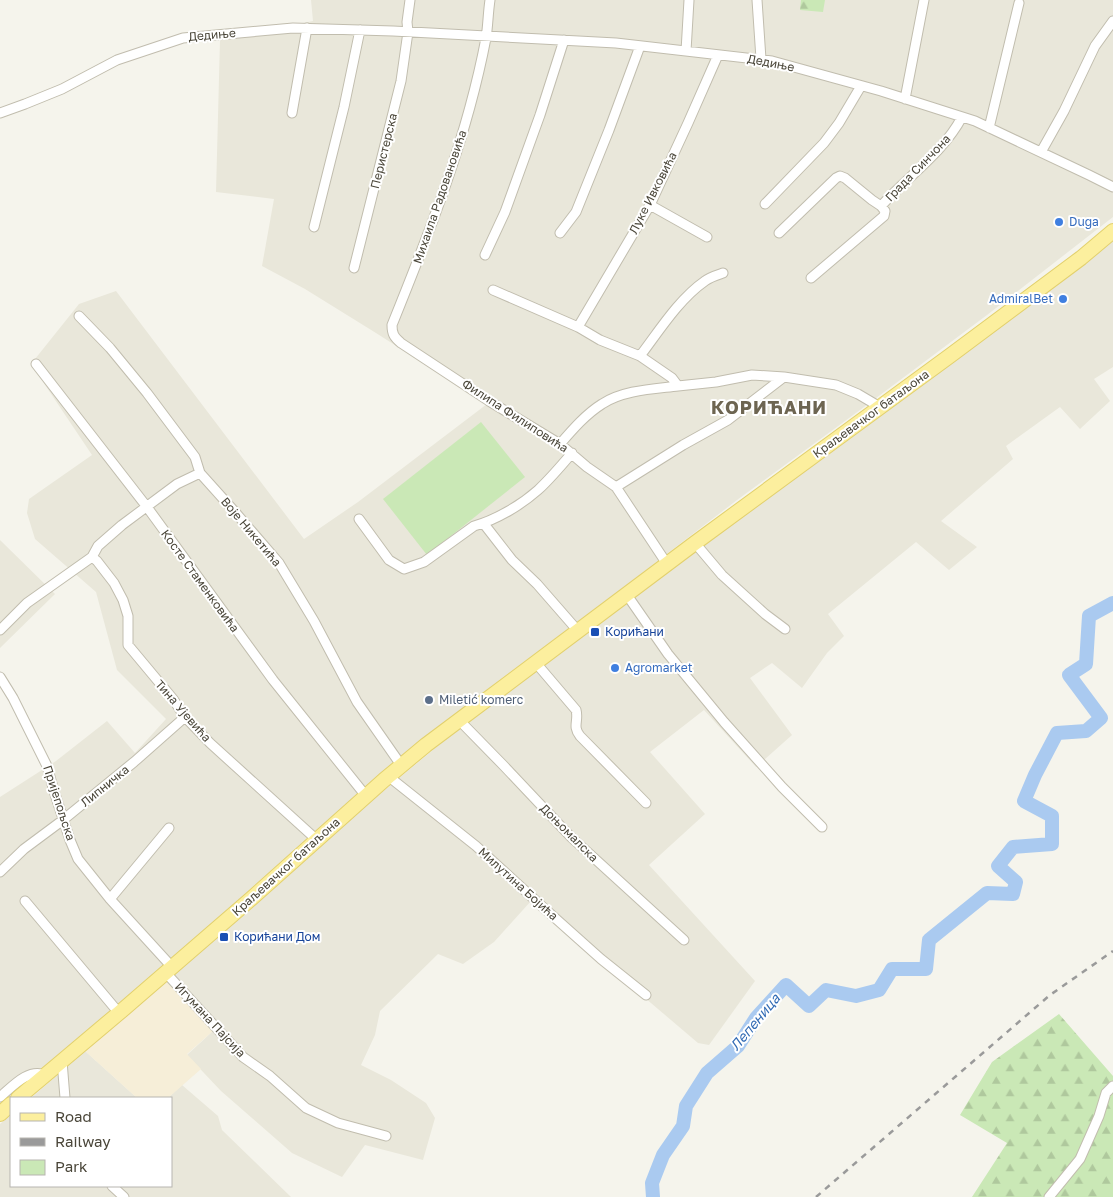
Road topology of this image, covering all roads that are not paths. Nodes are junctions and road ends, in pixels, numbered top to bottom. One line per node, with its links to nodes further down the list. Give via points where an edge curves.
1 (410, 0): 10 (street)
2 (490, 0): 11 (street, Михаила Радовановића)
3 (689, 0): 14 (street)
4 (757, 0): 16 (street)
5 (924, 0): 18 (street)
6 (1019, 3): 22 (street)
7 (1113, 20): 23 (street, via 1095,46)
8 (307, 28): 9 (street, Дедиње); 19 (street, Дедиње, via 183,38 116,60 62,89); 20 (street)
9 (360, 30): 10 (street, Дедиње); 28 (street)
10 (408, 32): 11 (street, Дедиње); 34 (street, Перистерска, via 401,81)
11 (486, 36): 12 (street, Дедиње); 39 (street, Михаила Радовановића, via 455,160)
12 (564, 40): 13 (street, Дедиње); 33 (street, via 505,212)
13 (640, 46): 14 (street, Дедиње); 30 (street, via 576,212)
14 (686, 51): 15 (street, Дедиње)
15 (718, 55): 16 (street, Дедиње); 26 (street, Луке Ивковића)
16 (761, 59): 17 (street, Дедиње)
17 (861, 86): 18 (street, Дедиње); 25 (street, via 824,143)
18 (905, 99): 21 (street, Дедиње)
19 (0, 113)
20 (292, 113)
21 (962, 117): 22 (street, Дедиње); 27 (street, Града Синчона, via 942,146)
22 (989, 128): 23 (street, Дедиње)
23 (1041, 152): 24 (street, Дедиње)
24 (1113, 187)
25 (765, 204)
26 (650, 205): 32 (street); 40 (street, Луке Ивковића)
27 (881, 206): 31 (street, Града Синчона, via 840,176); 36 (street, via 884,216)
28 (314, 226)
29 (1113, 231): 45 (main road, Краљевачког батаљона)
30 (560, 233)
31 (779, 233)
32 (707, 237)
33 (485, 255)
34 (354, 268)
35 (723, 273): 41 (street, via 706,280 691,293)
36 (811, 278)
37 (493, 290): 40 (street)
38 (79, 316): 48 (street, Воје Никетића, via 110,348 180,436 195,456)
39 (392, 325): 46 (street, Филипа Филиповића, via 394,337 401,343)
40 (578, 327): 41 (street)
41 (640, 356): 44 (street, via 672,378)
42 (36, 364): 50 (street, Косте Стаменковића)
43 (784, 377): 44 (street, via 752,375); 45 (street, via 836,385); 49 (street, via 728,420)
44 (678, 386): 46 (street, via 645,390 603,403 578,423)
45 (880, 407): 53 (main road, Краљевачког батаљона)
46 (560, 444): 47 (street, Филипа Филиповића)
47 (572, 454): 49 (street, Филипа Филиповића); 52 (street, via 538,490)
48 (200, 473): 50 (street, via 177,484); 64 (street, Воје Никетића, via 279,564 357,702)
49 (616, 487): 55 (street, Филипа Филиповића)
50 (147, 507): 54 (street, via 98,546); 66 (street, Косте Стаменковића, via 273,680)
51 (359, 519): 52 (street, via 389,560 404,569 424,562 474,526)
52 (484, 524): 59 (street, via 512,560)
53 (695, 543): 55 (main road, Краљевачког батаљона); 57 (street, via 722,574)
54 (92, 557): 58 (street, via 27,603); 62 (street, Тина Ујевића, via 114,583 123,600 128,616 128,645)
55 (667, 564): 56 (main road, Краљевачког батаљона)
56 (627, 595): 59 (main road, Краљевачког батаљона); 69 (street, via 668,654 724,722)
57 (785, 629)
58 (0, 630)
59 (578, 631): 60 (main road, Краљевачког батаљона)
60 (536, 662): 63 (main road, Краљевачког батаљона); 67 (street, via 576,710 575,726 580,736)
61 (0, 677): 68 (street, Пријепољска, via 47,766)
62 (185, 717): 68 (street, Липничка); 71 (street, Тина Ујевића)
63 (459, 720): 64 (main road, Краљевачког батаљона); 75 (street, Доњомалска, via 571,837)
64 (401, 765): 65 (main road, Краљевачког батаљона)
65 (388, 776): 66 (main road, Краљевачког батаљона); 77 (street, Милутина Бојића, via 476,846)
66 (366, 796): 71 (main road, Краљевачког батаљона)
67 (646, 803)
68 (63, 820): 72 (street, Липничка); 73 (street, Пријепољска, via 78,859)
69 (822, 827)
70 (169, 828): 73 (street)
71 (316, 840): 76 (main road, Краљевачког батаљона)
72 (0, 872)
73 (110, 899): 76 (street, Пријепољска)
74 (25, 902): 78 (street)
75 (684, 940)
76 (169, 970): 78 (main road, Краљевачког батаљона); 87 (street, Игумана Пајсија, via 243,1057 306,1108 338,1122)
77 (646, 995)
78 (119, 1013): 79 (main road, Краљевачког батаљона)
79 (62, 1061): 80 (main road, Краљевачког батаљона); 84 (street)
80 (45, 1075): 82 (street, via 30,1074); 83 (main road, Краљевачког батаљона)
81 (1113, 1086): 90 (street, via 1106,1093 1100,1116 1080,1159)
82 (0, 1097)
83 (19, 1097)
84 (65, 1097)
85 (10, 1105): 86 (main road)
86 (0, 1114)
87 (386, 1136)
88 (113, 1187): 89 (street)
89 (124, 1197)
90 (1049, 1197)

